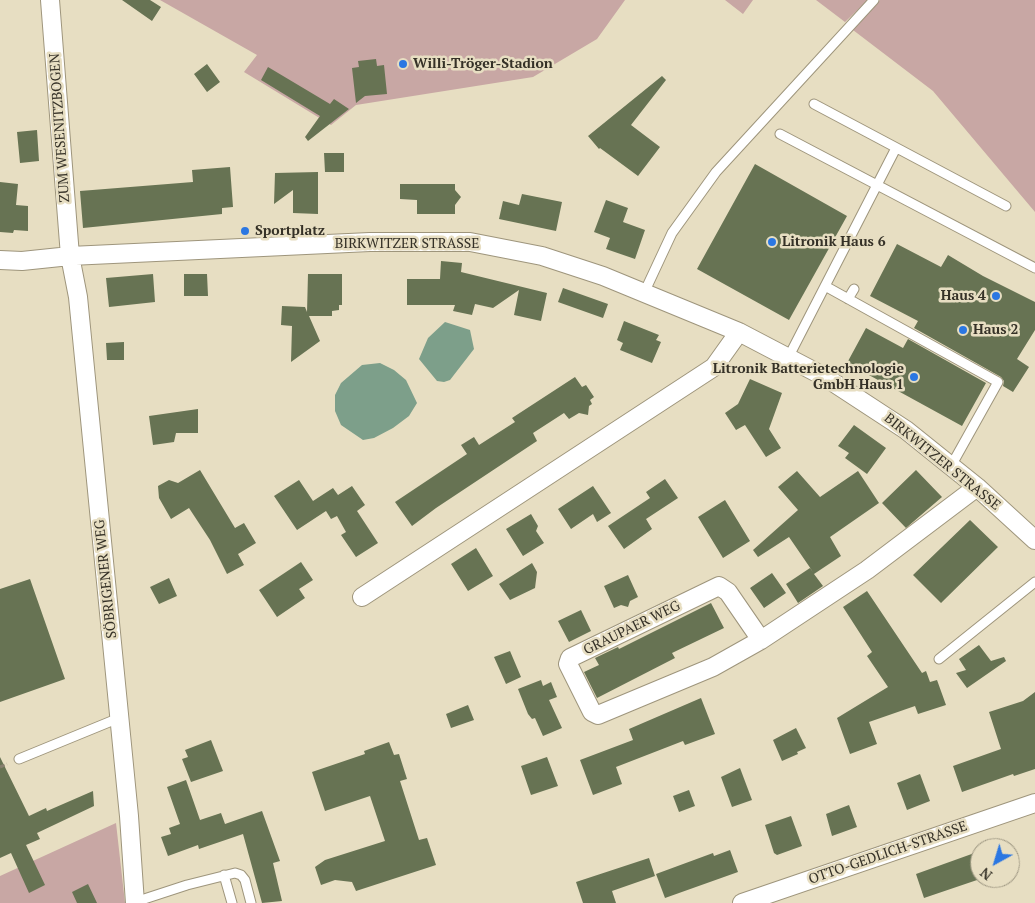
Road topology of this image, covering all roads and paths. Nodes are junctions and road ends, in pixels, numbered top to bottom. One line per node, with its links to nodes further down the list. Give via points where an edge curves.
1 (50, 0): 8 (street, ZUM WESENITZBOGEN)
2 (874, 0): 13 (lane, via 716,172 672,233)
3 (814, 104): 5 (lane)
4 (780, 134): 6 (lane)
5 (896, 148): 6 (lane); 7 (lane)
6 (877, 185): 10 (lane); 11 (lane)
7 (1006, 206)
8 (70, 256): 9 (street, BIRKWITZER STRASSE); 13 (street, BIRKWITZER STRASSE, via 370,242 470,242 542,256); 24 (street, SÖBRIGENER WEG, via 78,297)
9 (0, 260)
10 (1035, 268)
11 (825, 286): 14 (lane); 16 (lane)
12 (854, 289): 14 (lane)
13 (644, 293): 15 (street, BIRKWITZER STRASSE)
14 (848, 299): 17 (lane, via 998,382)
15 (739, 332): 16 (street, BIRKWITZER STRASSE); 21 (street, via 714,367)
16 (788, 358): 17 (street, BIRKWITZER STRASSE, via 868,404)
17 (951, 466): 18 (street, BIRKWITZER STRASSE)
18 (977, 487): 19 (street, BIRKWITZER STRASSE); 22 (street, GRAUPAER WEG, via 867,570)
19 (1035, 540)
20 (1035, 582): 23 (lane)
21 (362, 597)
22 (760, 640): 22 (street, GRAUPAER WEG, via 713,667 598,715 592,712 568,664 570,658 719,586 728,592)
23 (939, 659)
24 (119, 718): 25 (lane); 28 (street, SÖBRIGENER WEG)
25 (19, 759)
26 (1035, 803): 31 (street, OTTO-GEDLICH-STRASSE)
27 (224, 875): 28 (lane, via 187,884); 29 (lane); 30 (lane, via 241,875)
28 (135, 903)
29 (232, 903)
30 (251, 903)
31 (742, 903)

